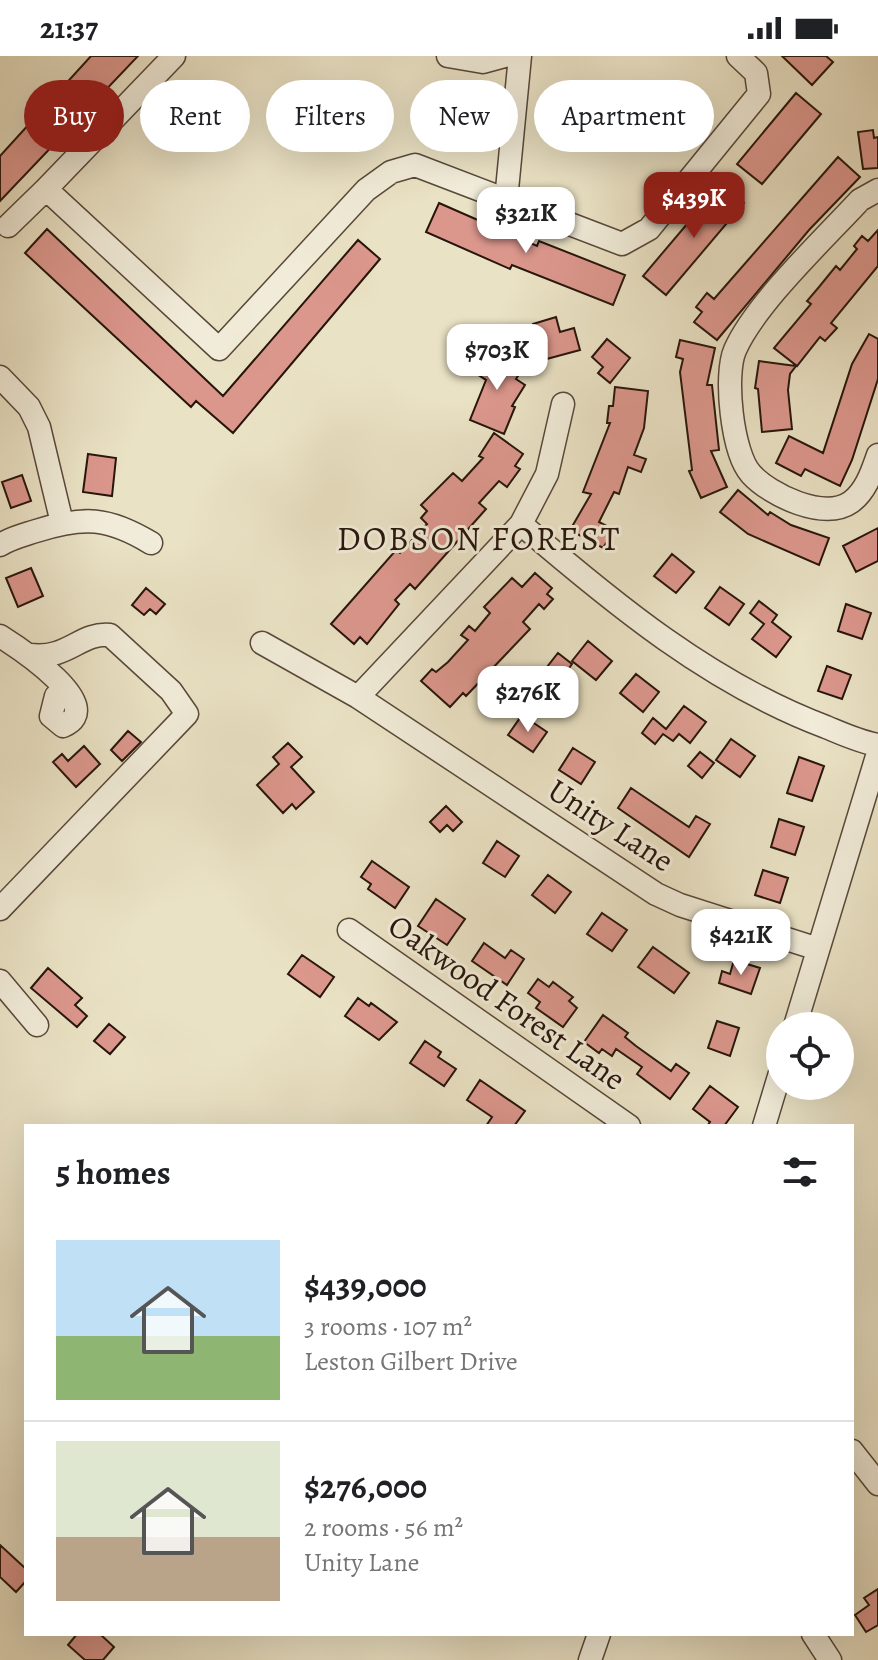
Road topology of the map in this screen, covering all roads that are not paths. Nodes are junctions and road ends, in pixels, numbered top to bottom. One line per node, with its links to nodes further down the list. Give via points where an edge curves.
1 (174, 56): 6 (street)
2 (448, 56): 3 (street, via 483,62)
3 (505, 56)
4 (520, 56): 8 (street)
5 (738, 56): 8 (street, via 756,73 759,94 649,229 622,244)
6 (46, 189): 8 (street, via 219,349 366,190 391,172 415,165); 9 (street)
7 (878, 190): 12 (street, via 860,200 756,316 735,350 729,390 748,469 792,500 825,508 851,502 868,481)
8 (506, 200)
9 (8, 226)
10 (0, 377): 13 (street, via 29,407 39,427)
11 (563, 404): 14 (street, via 547,474)
12 (878, 455)
13 (62, 523): 15 (street, via 101,520); 16 (street)
14 (521, 524): 21 (street); 22 (street, via 652,631 788,713)
15 (151, 543)
16 (0, 545)
17 (0, 636): 19 (street)
18 (262, 643): 21 (street, Unity Lane)
19 (30, 655): 20 (street); 24 (street, via 50,657 86,639 110,635 171,691 187,714)
20 (65, 689)
21 (358, 697): 26 (street, Unity Lane, via 656,894)
22 (878, 745)
23 (878, 753): 26 (street)
24 (0, 909)
25 (349, 930): 31 (street, Oakwood Forest Lane)
26 (818, 949): 28 (street)
27 (0, 981): 29 (street)
28 (799, 1012)
29 (37, 1025)
30 (772, 1100): 32 (street)
31 (626, 1124)
32 (765, 1124)
33 (854, 1454): 34 (street)
34 (878, 1484)
35 (598, 1636): 37 (street)
36 (814, 1636): 38 (street)
37 (590, 1660)
38 (830, 1660)

